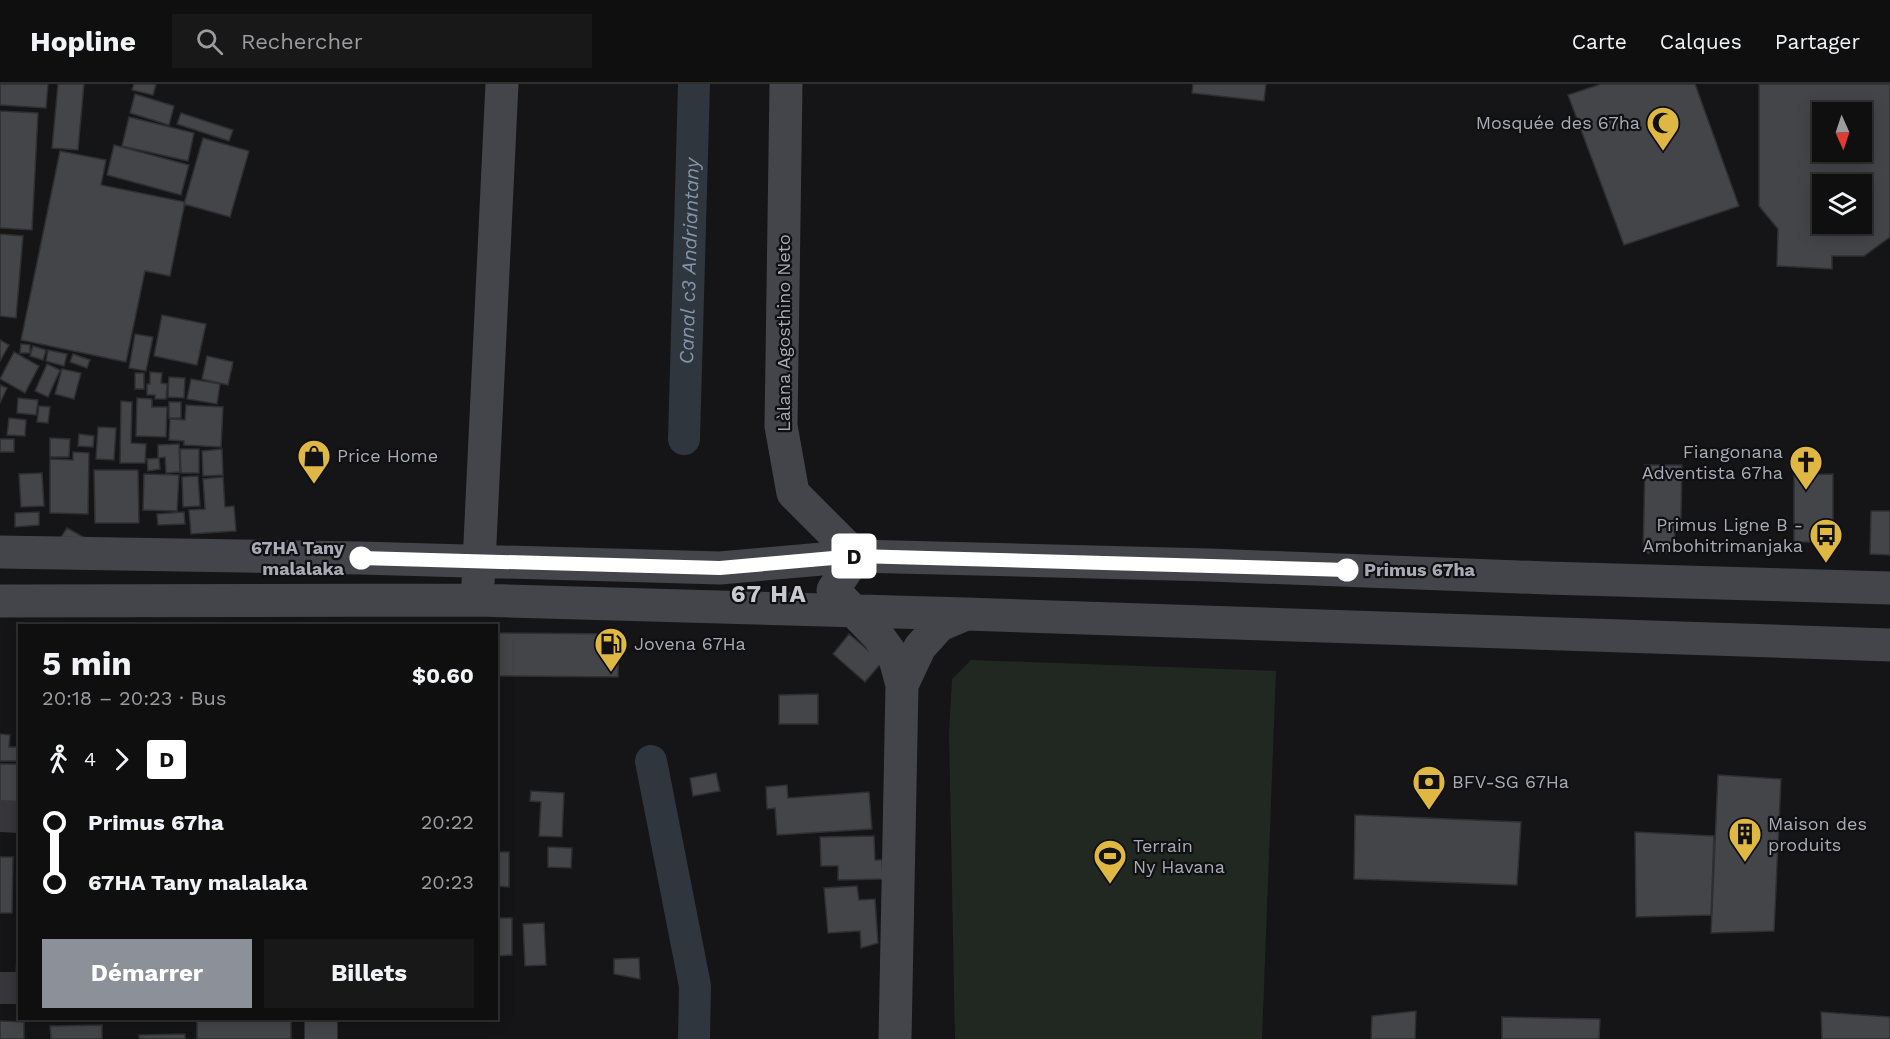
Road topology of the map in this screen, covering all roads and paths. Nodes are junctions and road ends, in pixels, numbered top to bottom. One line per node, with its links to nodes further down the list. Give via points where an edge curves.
1 (502, 84): 6 (main road)
2 (786, 84): 4 (main road, Làlana Agosthino Neto, via 781,426 793,493)
3 (0, 552): 5 (main road)
4 (856, 556): 6 (main road, via 720,568); 7 (main road); 10 (main road, via 833,590)
5 (328, 557): 6 (main road); 11 (main road)
6 (478, 562): 8 (main road)
7 (1890, 588)
8 (477, 600): 10 (main road); 11 (main road)
9 (0, 601): 11 (main road)
10 (852, 610): 12 (main road); 14 (main road, via 895,659)
11 (327, 613)
12 (966, 614): 13 (main road); 14 (main road, via 940,625 920,647)
13 (1890, 645)
14 (902, 685): 21 (main road)
15 (0, 816): 16 (street)
16 (18, 817)
17 (0, 988): 18 (street)
18 (18, 988)
19 (321, 1020): 20 (main road)
20 (321, 1039)
21 (895, 1039)

